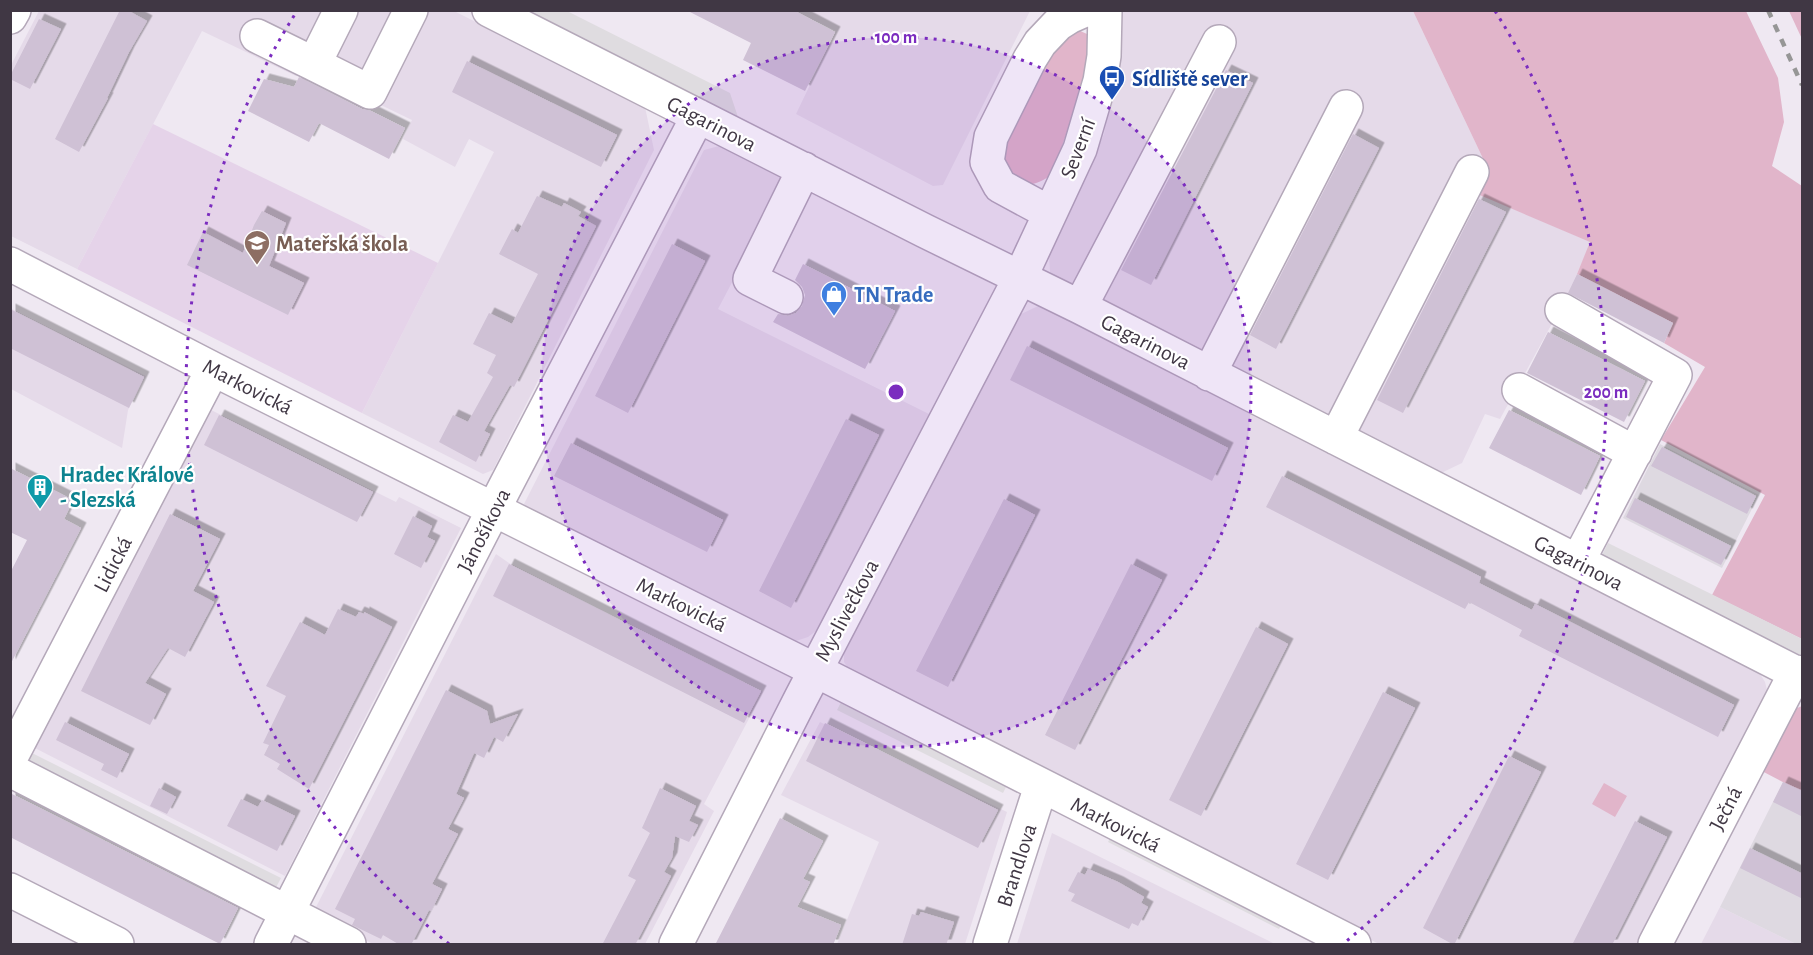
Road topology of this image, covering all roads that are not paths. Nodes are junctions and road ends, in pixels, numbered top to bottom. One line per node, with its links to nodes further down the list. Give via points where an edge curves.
1 (14, 10): 7 (street)
2 (341, 10): 10 (street)
3 (411, 10): 10 (street, via 370,92)
4 (489, 10): 12 (street, Gagarinova)
5 (1085, 10): 15 (street, via 1058,24 1040,43 991,137 987,162 1000,186)
6 (1104, 10): 15 (street, Severní, via 1100,81 1080,149)
7 (10, 17)
8 (257, 36): 10 (street)
9 (1220, 42): 19 (street)
10 (314, 64)
11 (1346, 107): 22 (street)
12 (698, 116): 13 (street, Gagarinova); 26 (street, Jánošíkova)
13 (804, 169): 17 (street, Gagarinova); 18 (street, via 750,279)
14 (1472, 172): 24 (street)
15 (1050, 213): 17 (street, Severní)
16 (10, 264): 21 (street, Markovická)
17 (1020, 278): 19 (street, Gagarinova); 28 (street, Myslivečkova)
18 (786, 297)
19 (1080, 307): 22 (street, Gagarinova)
20 (1562, 310): 25 (street, via 1675,375)
21 (213, 369): 26 (street, Markovická); 30 (street, Lidická)
22 (1209, 374): 24 (street, Gagarinova)
23 (1519, 390): 25 (street)
24 (1336, 438): 27 (street, Gagarinova)
25 (1635, 453): 27 (street)
26 (493, 509): 28 (street, Markovická); 34 (street, Jánošíkova)
27 (1578, 561): 29 (street, Gagarinova)
28 (815, 670): 32 (street, Markovická); 39 (street, Myslivečkova)
29 (1799, 674): 41 (street, Ječná)
30 (10, 759)
31 (10, 770): 34 (street)
32 (1041, 786): 35 (street, Markovická); 40 (street, Brandlova)
33 (10, 890): 36 (street)
34 (287, 913): 37 (street, Jánošíkova); 38 (street)
35 (1348, 943)
36 (117, 945)
37 (271, 945)
38 (349, 945)
39 (676, 945)
40 (990, 945)
41 (1654, 945)

